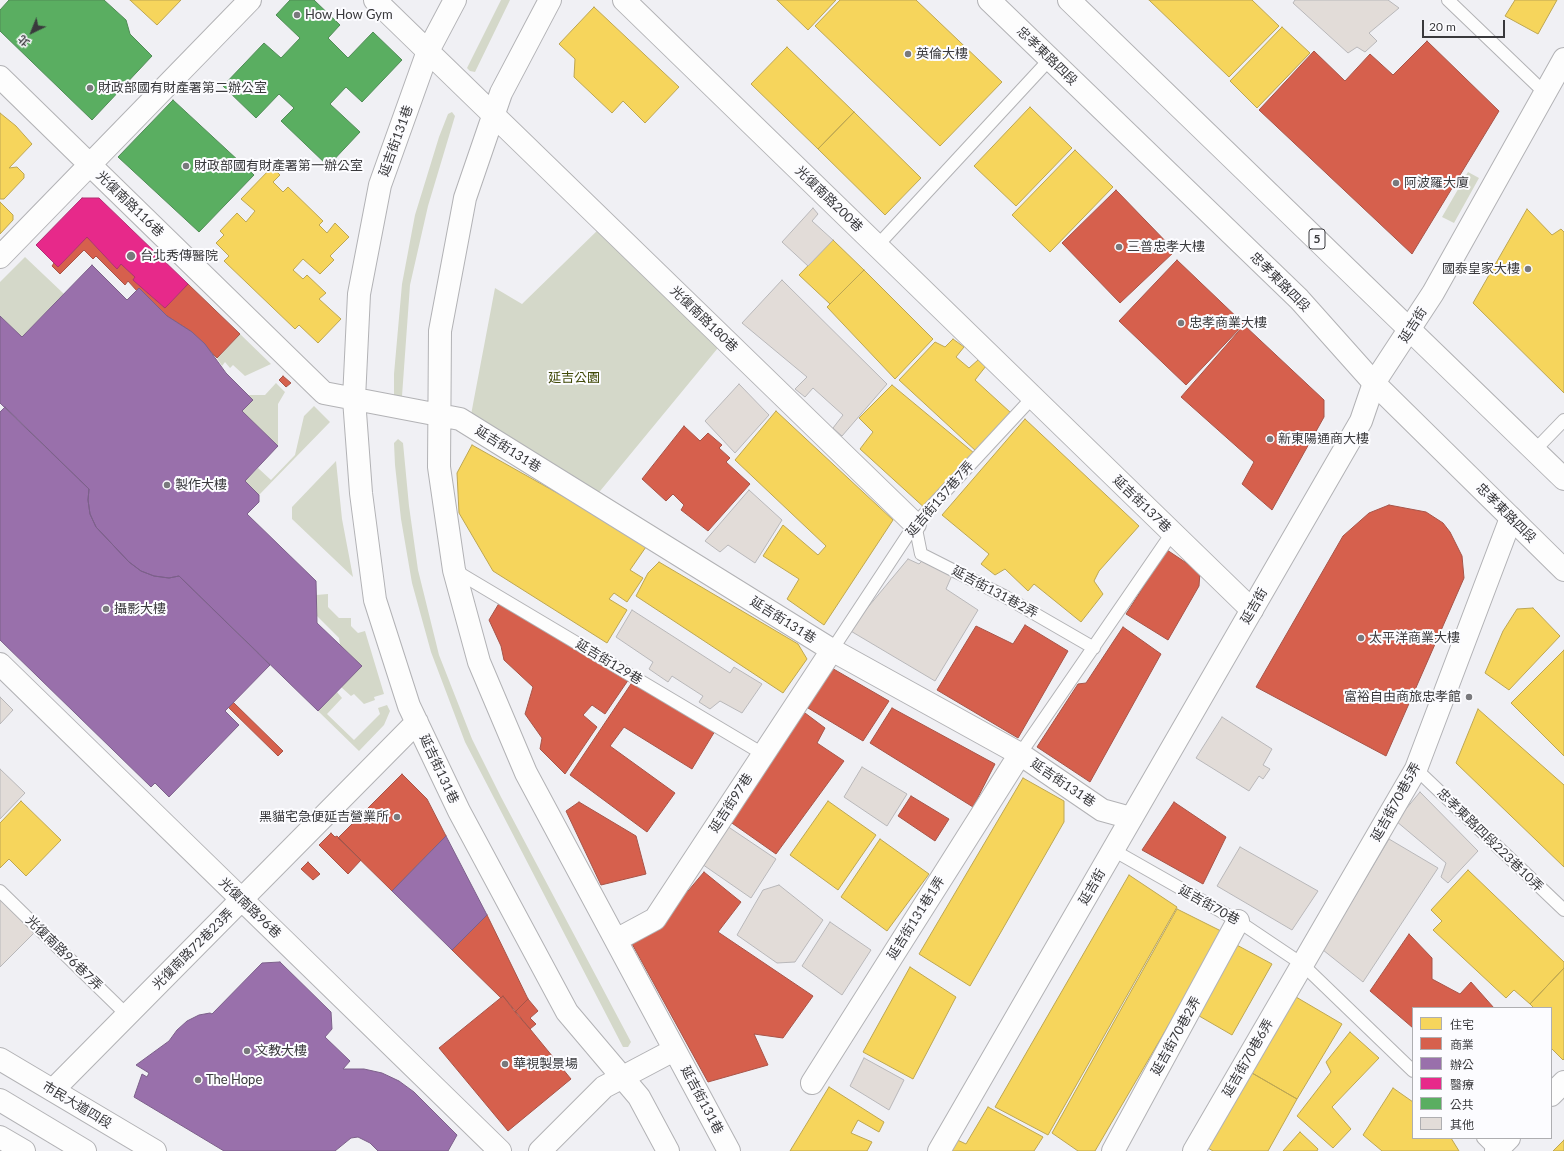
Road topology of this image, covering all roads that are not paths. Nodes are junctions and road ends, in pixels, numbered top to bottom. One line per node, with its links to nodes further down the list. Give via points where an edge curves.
1 (250, 0): 15 (main road)
2 (375, 0): 9 (main road)
3 (455, 0): 9 (main road, 延吉街131巷)
4 (550, 0): 14 (main road, 延吉街131巷, via 501,93)
5 (624, 0): 16 (main road, 光復南路200巷)
6 (989, 0): 10 (main road, 忠孝東路四段)
7 (1068, 0): 18 (main road, 5)
8 (1448, 0): 13 (lane)
9 (428, 51): 14 (main road); 21 (main road, 延吉街131巷, via 380,184 359,294)
10 (1050, 60): 16 (lane); 19 (main road, 忠孝東路四段, via 1299,299)
11 (1564, 60): 13 (main road, 延吉街)
12 (0, 78): 15 (main road, 光復南路116巷)
13 (1545, 93): 18 (main road, 延吉街, via 1433,293)
14 (494, 115): 22 (main road, 延吉街131巷, via 465,198 440,330); 27 (main road, 光復南路180巷)
15 (90, 165): 17 (main road); 21 (main road, 光復南路116巷, via 324,393)
16 (877, 246): 20 (main road, 光復南路200巷)
17 (0, 257)
18 (1410, 329): 19 (main road, 延吉街); 24 (main road, 5)
19 (1374, 383): 26 (main road, 忠孝東路四段); 31 (main road, 延吉街, via 1361,420)
20 (1033, 397): 27 (lane, 延吉街137巷7弄); 28 (main road, 延吉街137巷)
21 (354, 399): 22 (main road, 延吉街131巷); 35 (main road, 延吉街131巷, via 361,492 375,600 409,706)
22 (439, 415): 29 (main road, 延吉街131巷, via 439,467); 33 (main road, 延吉街131巷, via 460,419)
23 (1564, 420): 24 (lane)
24 (1535, 450): 25 (main road, 5)
25 (1564, 479)
26 (1511, 518): 30 (main road, 忠孝東路四段); 38 (main road, 延吉街70巷5弄)
27 (915, 524): 32 (lane, 延吉街131巷2弄, via 921,554 1004,596); 33 (lane, 延吉街137巷7弄)
28 (1172, 533): 31 (main road, 延吉街137巷); 32 (lane)
29 (454, 570): 36 (lane, 延吉街129巷); 45 (main road, 延吉街131巷, via 479,662 526,772)
30 (1564, 570)
31 (1252, 610): 39 (main road, 延吉街)
32 (1094, 648): 37 (lane)
33 (832, 650): 36 (main road, 延吉街97巷); 37 (main road, 延吉街131巷)
34 (0, 664): 42 (main road, 光復南路96巷)
35 (417, 722): 42 (main road, 光復南路72巷23弄); 51 (main road, 延吉街131巷, via 459,811 567,1012)
36 (763, 754): 45 (main road, 延吉街97巷, via 655,919)
37 (1020, 754): 39 (main road, 延吉街131巷, via 1102,810); 53 (main road, 延吉街131巷1弄)
38 (1416, 769): 43 (lane, 忠孝東路四段223巷10弄); 46 (main road, 延吉街70巷5弄)
39 (1132, 818): 40 (main road, 延吉街)
40 (1112, 850): 44 (lane, 延吉街70巷); 69 (main road, 延吉街)
41 (0, 891): 47 (lane, 光復南路96巷7弄)
42 (242, 899): 47 (main road, 光復南路72巷23弄); 65 (main road, 光復南路96巷)
43 (1564, 910)
44 (1238, 921): 46 (lane, 延吉街70巷); 70 (main road, 延吉街70巷2弄)
45 (616, 940): 48 (main road, 延吉街131巷)
46 (1302, 964): 50 (lane, 延吉街70巷); 71 (main road, 延吉街70巷6弄)
47 (127, 1015): 54 (main road, 光復南路72巷23弄)
48 (674, 1050): 51 (main road); 68 (main road, 延吉街131巷)
49 (0, 1059): 54 (main road, 市民大道四段)
50 (1412, 1070)
51 (622, 1077): 66 (main road, via 604,1087); 67 (main road, 延吉街131巷, via 639,1097)
52 (1564, 1082): 55 (main road)
53 (812, 1083)
54 (52, 1090): 64 (main road, 市民大道四段)
55 (1552, 1094)
56 (0, 1100): 63 (main road)
57 (0, 1114): 62 (main road)
58 (0, 1137): 61 (main road)
59 (1484, 1139): 72 (lane)
60 (1508, 1139): 72 (main road)
61 (24, 1151)
62 (62, 1151)
63 (85, 1151)
64 (155, 1151)
65 (500, 1151)
66 (540, 1151)
67 (668, 1151)
68 (729, 1151)
69 (938, 1151)
70 (1113, 1151)
71 (1194, 1151)
72 (1496, 1151)

